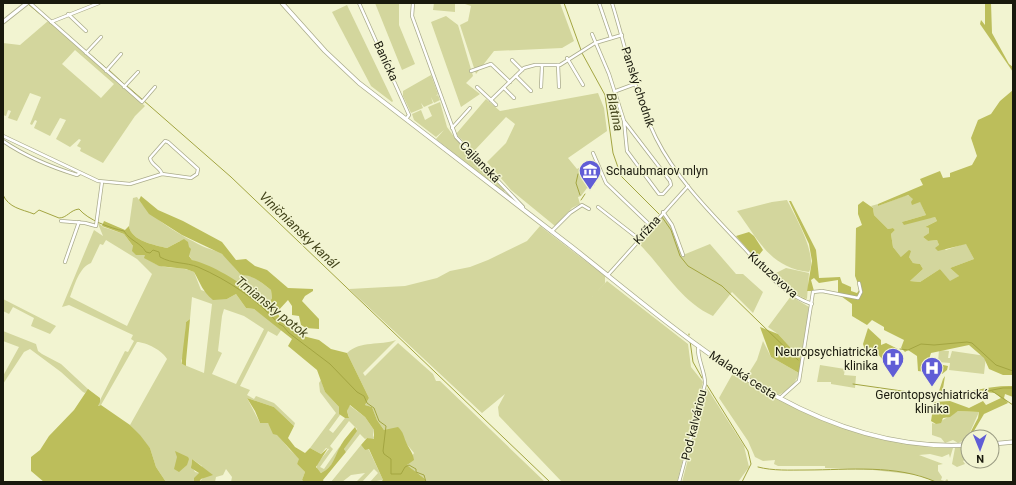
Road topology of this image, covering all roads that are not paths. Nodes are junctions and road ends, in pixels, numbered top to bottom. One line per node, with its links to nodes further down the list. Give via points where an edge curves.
1 (28, 3): 9 (main road); 10 (street)
2 (99, 3): 8 (street)
3 (282, 3): 43 (main road, via 342,67)
4 (359, 3): 43 (street, Banícka, via 409,114)
5 (414, 3): 45 (street, Cajlanská, via 412,16)
6 (599, 3): 15 (street)
7 (612, 3): 13 (street, Panský chodník)
8 (68, 14): 10 (street); 11 (street)
9 (3, 22)
10 (51, 22): 17 (street)
11 (86, 31)
12 (592, 34): 16 (street)
13 (622, 35): 15 (street); 29 (street, Panský chodník)
14 (101, 37): 17 (street)
15 (611, 38): 16 (street)
16 (596, 43): 19 (street); 38 (street)
17 (86, 53): 24 (street)
18 (121, 54): 24 (street)
19 (568, 59): 21 (street); 30 (street)
20 (512, 60): 23 (street)
21 (558, 65): 22 (street); 35 (street)
22 (542, 66): 23 (street, via 531,66); 34 (street)
23 (522, 70): 27 (street)
24 (106, 71): 31 (street)
25 (471, 71): 28 (street, via 491,64)
26 (138, 72): 31 (street)
27 (516, 76): 28 (street); 37 (street)
28 (510, 82): 36 (street)
29 (635, 84): 38 (street); 59 (street, Panský chodník, via 657,139)
30 (583, 85)
31 (124, 87): 32 (street, via 142,102)
32 (155, 87)
33 (477, 87): 40 (street)
34 (542, 87)
35 (559, 87)
36 (504, 88): 39 (street); 40 (street)
37 (531, 91)
38 (616, 92): 44 (street)
39 (514, 98)
40 (491, 100): 41 (street)
41 (496, 104)
42 (470, 108): 45 (street)
43 (406, 119): 61 (main road)
44 (624, 121): 46 (street); 47 (street)
45 (452, 128): 60 (street, Cajlanská, via 456,137)
46 (631, 129): 47 (street); 47 (street, via 670,181 671,185 663,194 659,194 650,184 629,154)
47 (625, 130)
48 (3, 136): 49 (street)
49 (6, 138): 50 (street); 52 (street)
50 (3, 141): 53 (street)
51 (593, 153): 68 (street, via 606,183)
52 (40, 154): 53 (street); 54 (street)
53 (37, 160): 55 (street)
54 (66, 166): 55 (street); 56 (street)
55 (64, 171): 56 (street, via 77,175)
56 (80, 173): 58 (street)
57 (162, 174): 57 (street, via 150,158 165,142 198,170 191,178); 58 (street, via 130,184)
58 (102, 181): 67 (street, via 96,226)
59 (688, 186): 65 (street, Krížna); 75 (street, Kutuzovova, via 728,232 792,296)
60 (511, 194): 61 (street); 64 (street, Cajlanská)
61 (508, 198): 64 (main road)
62 (598, 207): 70 (street)
63 (589, 209): 69 (street, via 582,205)
64 (527, 212): 69 (main road)
65 (663, 213): 68 (street, Krížna); 71 (street, via 672,225)
66 (61, 221): 67 (street)
67 (79, 222): 72 (street)
68 (651, 226): 70 (street, Krížna)
69 (551, 232): 73 (main road, Malacká cesta)
70 (639, 239): 73 (street, Krížna)
71 (683, 255)
72 (65, 262)
73 (608, 275): 76 (main road, Malacká cesta)
74 (859, 283): 75 (street, Kutuzovova, via 861,292 858,298 817,291 813,292)
75 (812, 304): 77 (street, via 799,381)
76 (699, 346): 77 (main road, Malacká cesta); 81 (street, Pod kalváriou, via 697,349 705,384)
77 (780, 398): 80 (main road, Malacká cesta, via 822,419 869,435 924,445)
78 (1013, 442): 79 (main road)
79 (1000, 443)
80 (960, 445)
81 (679, 482)

